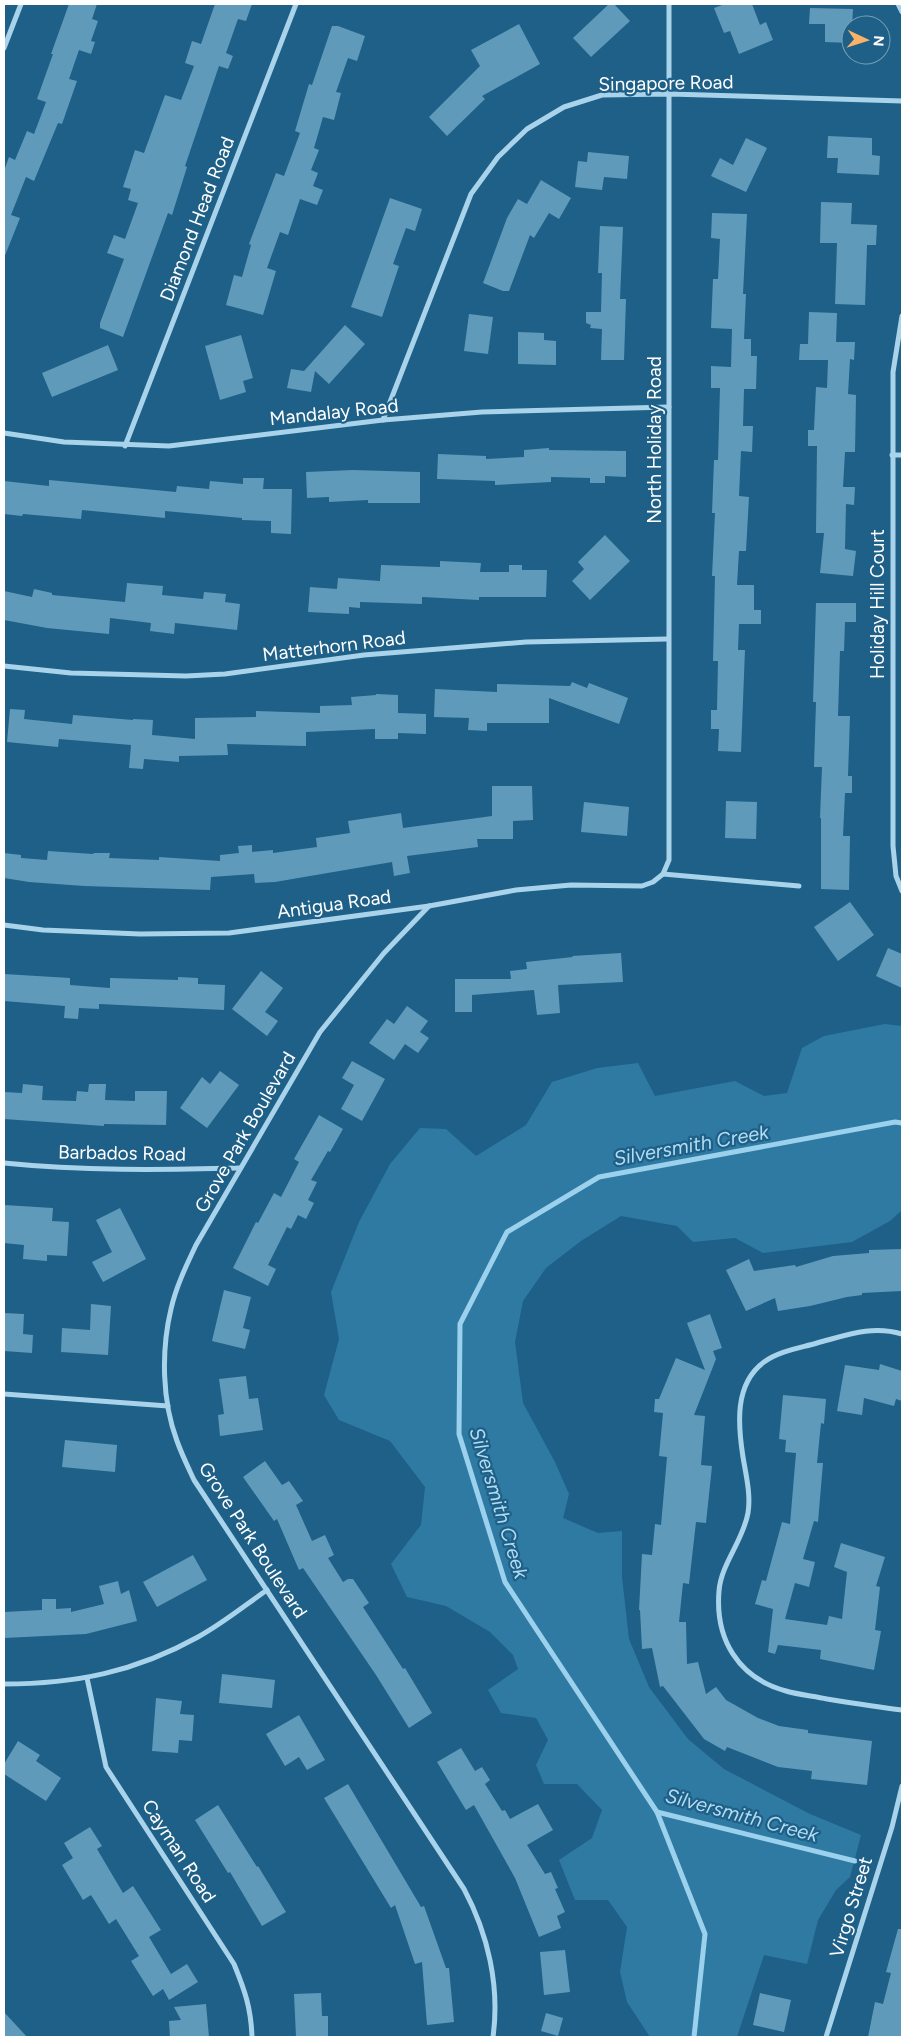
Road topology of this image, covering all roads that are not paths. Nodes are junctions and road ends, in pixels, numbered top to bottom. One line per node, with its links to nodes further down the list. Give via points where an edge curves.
1 (21, 4): 6 (street)
2 (296, 4): 13 (street, Diamond Head Road)
3 (669, 4): 7 (street, North Holiday Road)
4 (898, 4): 5 (street)
5 (902, 12)
6 (4, 48)
7 (670, 94): 8 (street, Singapore Road); 10 (street, North Holiday Road); 11 (street, Singapore Road, via 602,95 564,107 527,129 498,157 471,194)
8 (902, 101)
9 (902, 316): 14 (street, Holiday Hill Court, via 893,372)
10 (669, 407): 11 (street, Mandalay Road, via 482,412); 16 (street, North Holiday Road)
11 (383, 420): 13 (street, Mandalay Road, via 169,446)
12 (4, 433): 13 (street, Mandalay Road)
13 (124, 446)
14 (892, 455): 15 (street); 20 (street, Holiday Hill Court, via 893,846 896,876)
15 (902, 455)
16 (668, 639): 17 (street, Matterhorn Road, via 526,642 364,655 226,674 186,676 71,673); 18 (street, North Holiday Road, via 669,860)
17 (4, 666)
18 (663, 874): 19 (street); 21 (street, Antigua Road, via 642,886 571,885 516,890)
19 (799, 886)
20 (902, 891)
21 (429, 906): 22 (street, Antigua Road, via 229,933 140,934); 24 (street, Grove Park Boulevard, via 332,1015)
22 (4, 926)
23 (4, 1163): 24 (street, Barbados Road, via 139,1170)
24 (240, 1168): 27 (street, Grove Park Boulevard, via 196,1245 171,1309 165,1360)
25 (902, 1334): 31 (street, via 870,1329 782,1353 764,1363 751,1378 740,1403 739,1430 748,1488 748,1513 719,1589 718,1618 724,1641 739,1663 760,1680 786,1691)
26 (4, 1394): 27 (street)
27 (168, 1406): 28 (street, Grove Park Boulevard, via 177,1440 194,1480)
28 (267, 1590): 29 (street, via 200,1636 164,1655); 34 (street, Grove Park Boulevard, via 472,1904 489,1953 496,2004)
29 (87, 1678): 30 (street); 33 (street, Cayman Road, via 106,1767 234,1964 251,2014)
30 (4, 1684)
31 (902, 1710)
32 (902, 1786): 35 (street, Virgo Street)
33 (252, 2037)
34 (493, 2037)
35 (826, 2037)

